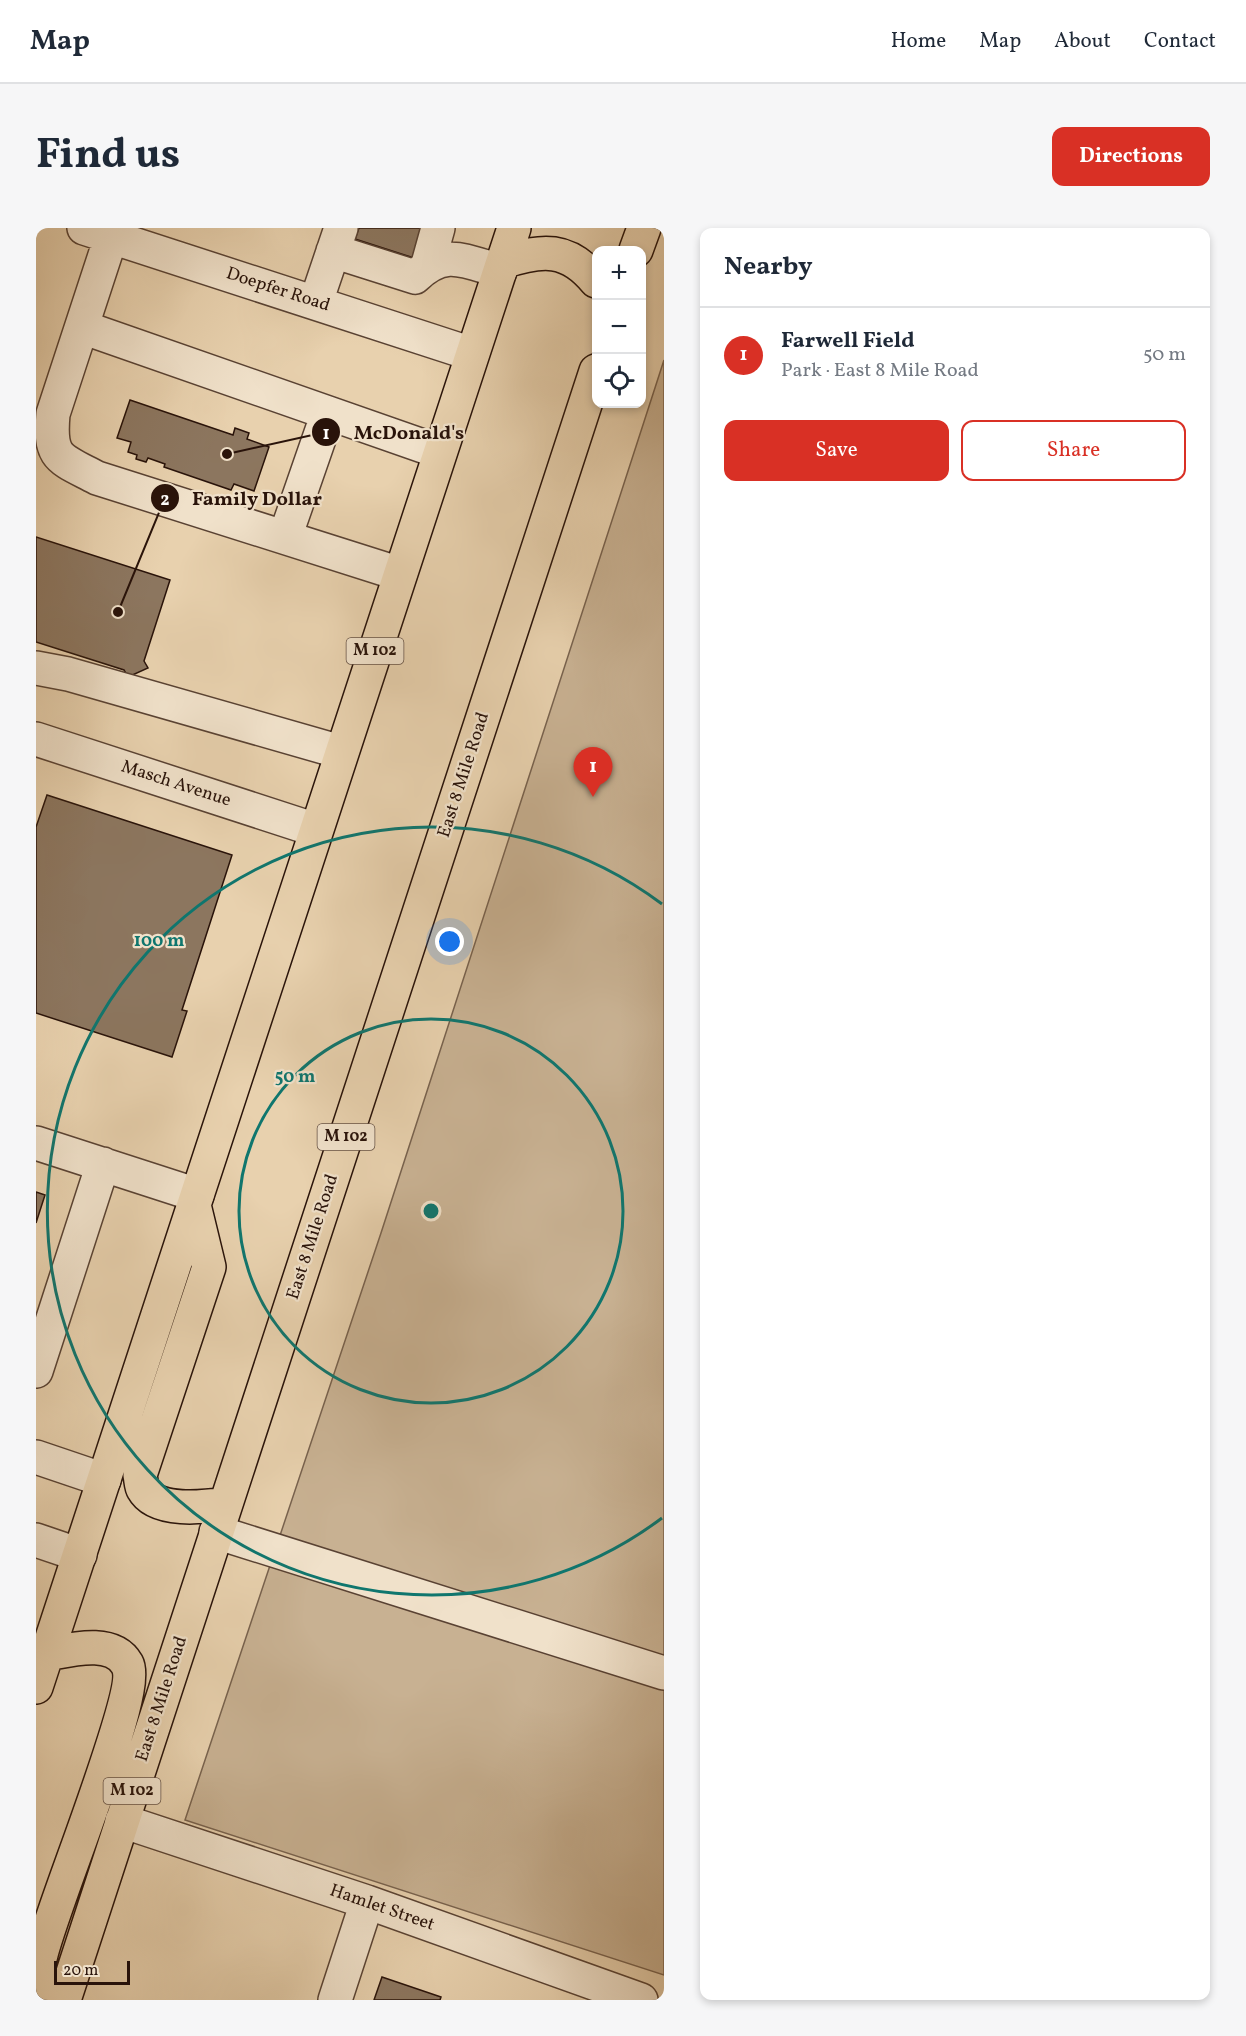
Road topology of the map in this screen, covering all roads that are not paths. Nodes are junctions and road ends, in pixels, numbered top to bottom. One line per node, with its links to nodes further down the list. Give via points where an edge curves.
1 (438, 228): 7 (street)
2 (514, 228): 8 (highway, M 102)
3 (644, 228): 6 (highway)
4 (98, 232): 10 (street, Doepfer Road); 11 (street)
5 (337, 240): 7 (street, via 415,277); 10 (street)
6 (637, 246)
7 (428, 264): 8 (street, via 448,258)
8 (501, 266): 9 (highway, via 529,253 560,254); 12 (highway, M 102)
9 (592, 276)
10 (316, 302): 12 (street, Doepfer Road)
11 (82, 327): 14 (street); 16 (street, via 53,414 54,452 97,478)
12 (472, 354): 15 (highway, M 102)
13 (592, 386): 28 (highway, East 8 Mile Road / M 102)
14 (328, 413): 15 (street); 16 (street)
15 (440, 452): 17 (highway, M 102)
16 (285, 537): 17 (street)
17 (400, 574): 20 (highway, M 102)
18 (36, 668): 20 (street)
19 (36, 739): 21 (street, Masch Avenue)
20 (341, 752): 21 (highway, M 102)
21 (316, 830): 24 (highway, M 102)
22 (36, 1143): 23 (street)
23 (103, 1164): 24 (street); 25 (street)
24 (195, 1200): 27 (highway, M 102); 28 (highway, via 209,1267 140,1475 143,1489 153,1498 167,1504 201,1508)
25 (36, 1371)
26 (36, 1457): 27 (street)
27 (104, 1480): 30 (highway, M 102)
28 (221, 1518): 32 (street); 34 (highway, East 8 Mile Road / M 102)
29 (36, 1540): 30 (street)
30 (80, 1555): 31 (highway, M 102)
31 (47, 1654): 33 (highway, M 102); 37 (highway, via 93,1647 107,1650 122,1657 129,1666 130,1684 40,1961)
32 (664, 1673)
33 (36, 1687)
34 (123, 1821): 35 (street, Hamlet Street); 38 (highway, East 8 Mile Road / M 102)
35 (367, 1902): 36 (street, Hamlet Street); 39 (street)
36 (587, 1991): 40 (street, Hamlet Street)
37 (44, 2000)
38 (64, 2000)
39 (335, 2000)
40 (640, 2000)

